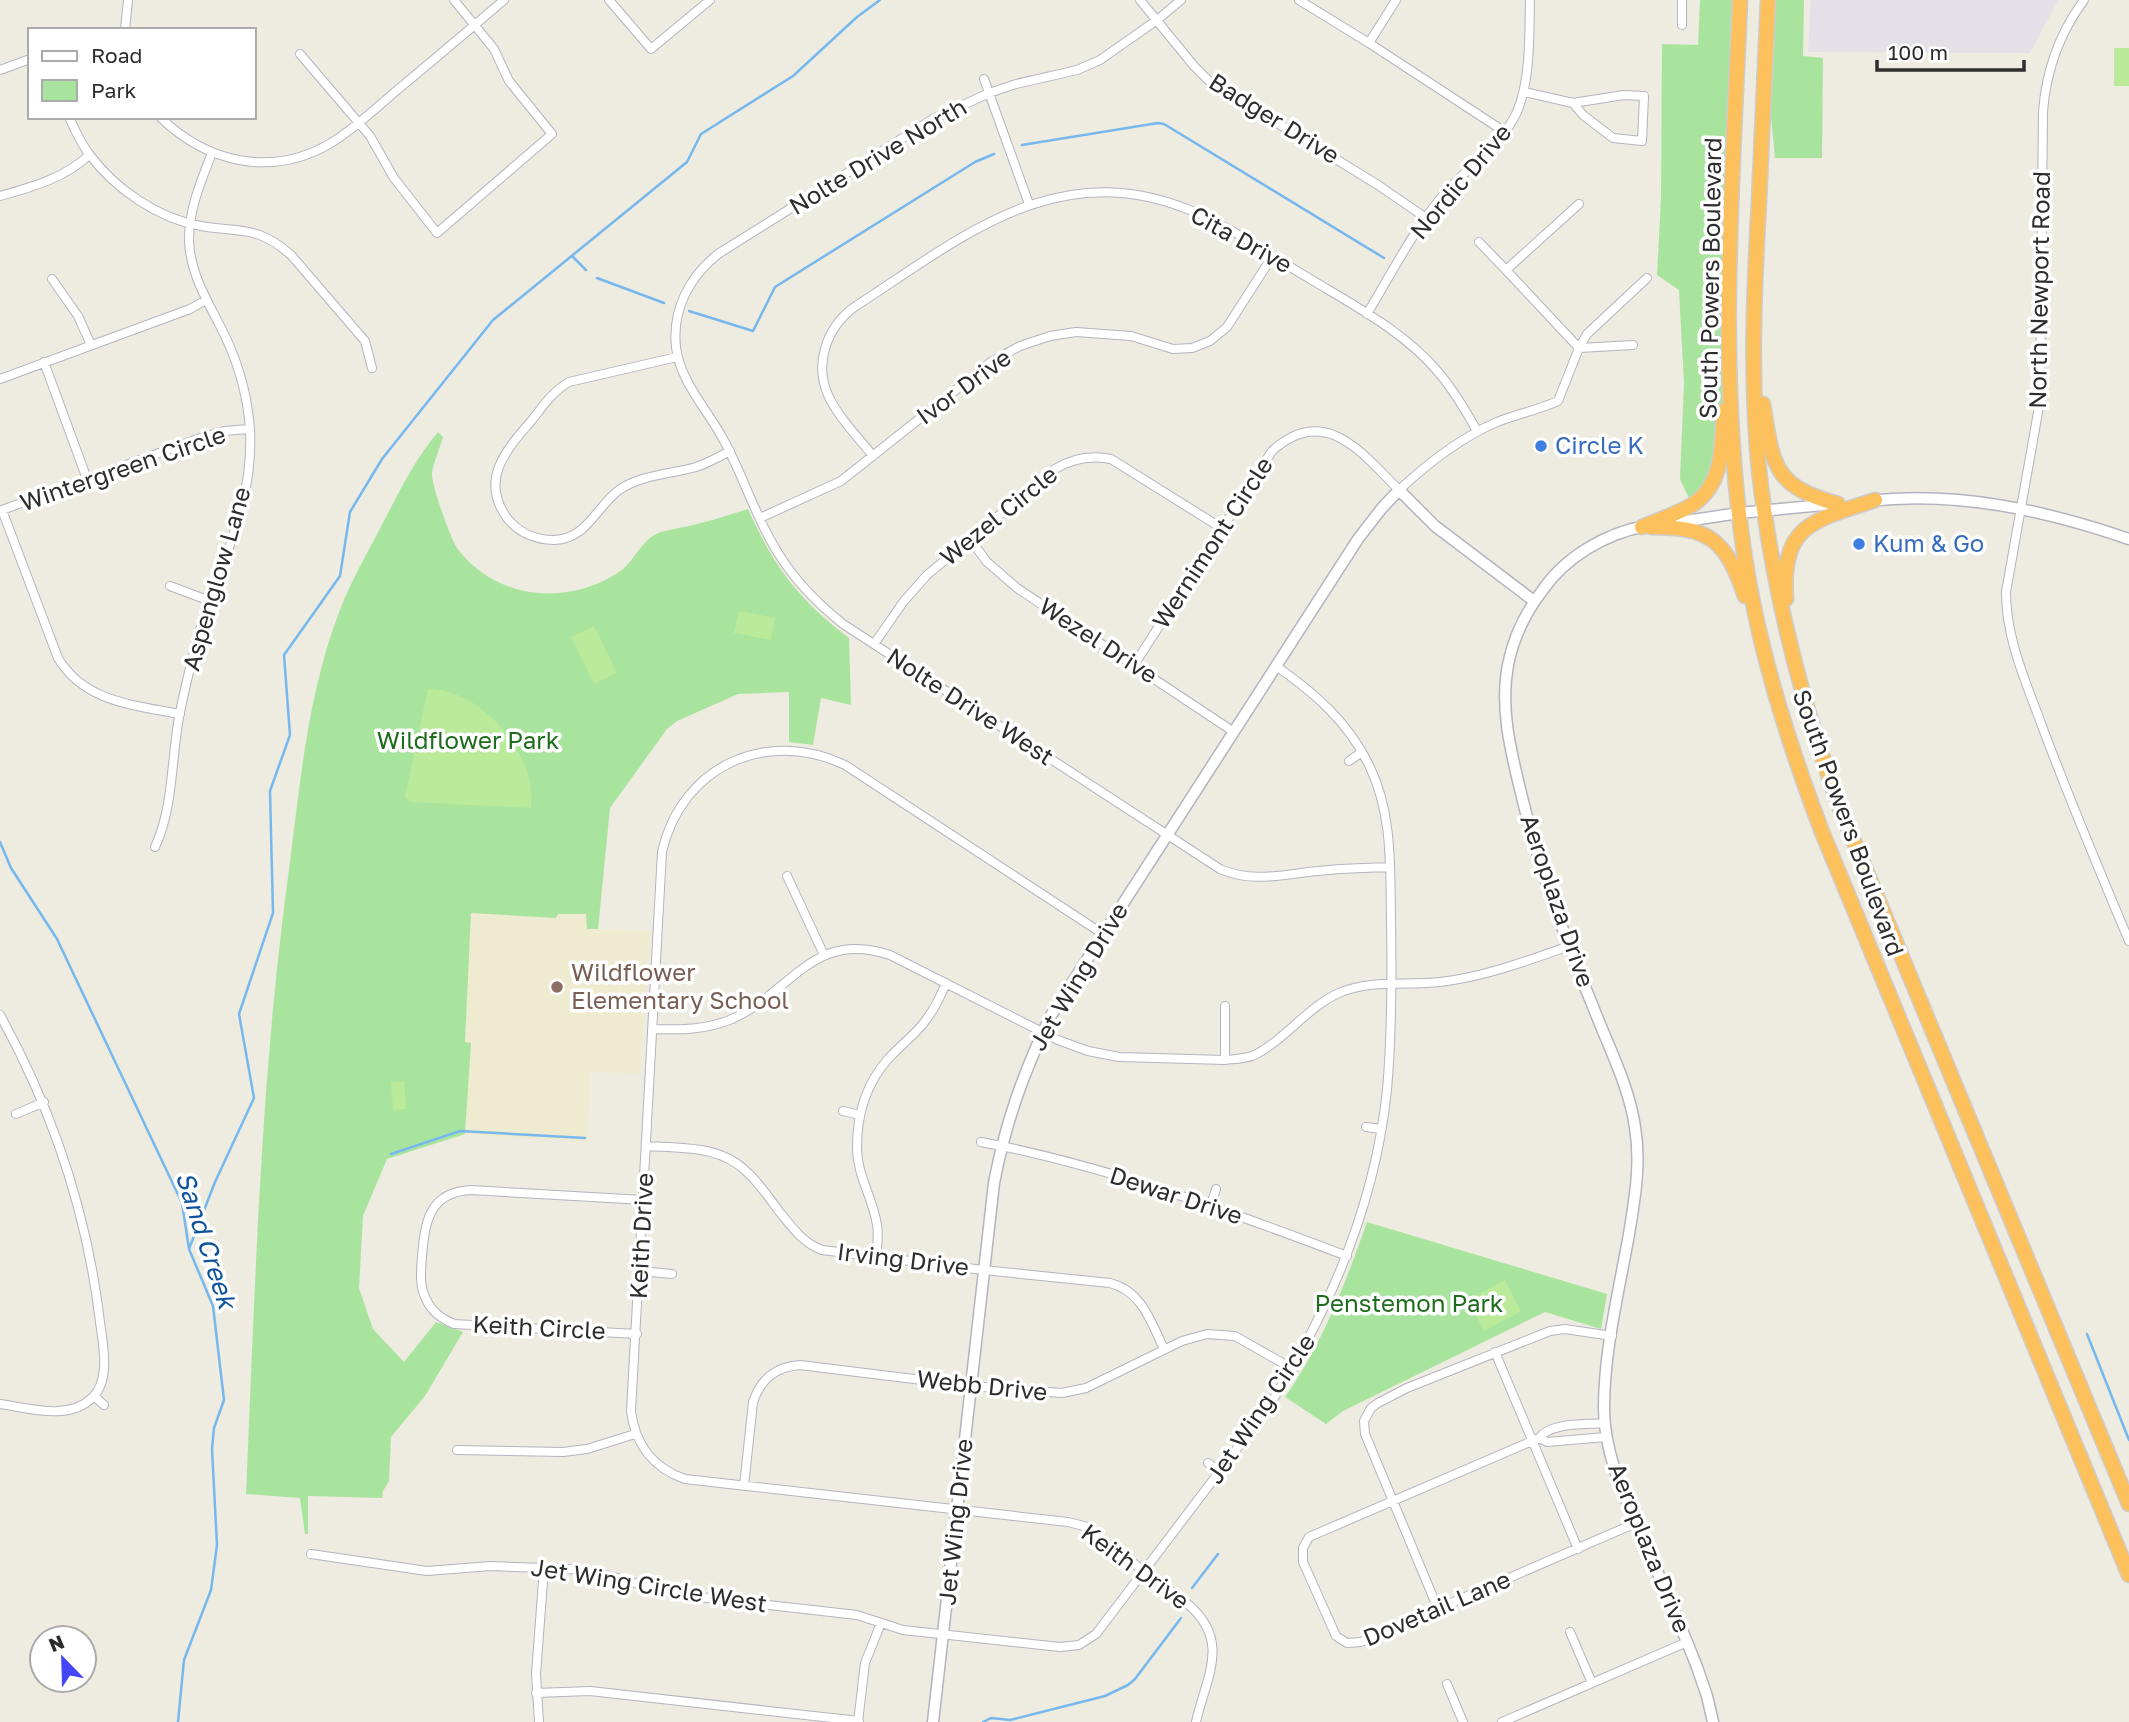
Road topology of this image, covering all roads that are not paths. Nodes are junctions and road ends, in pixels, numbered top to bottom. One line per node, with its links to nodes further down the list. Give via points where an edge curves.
1 (128, 0): 18 (street)
2 (454, 0): 16 (street)
3 (504, 0): 16 (street)
4 (609, 0): 5 (street, via 651,49)
5 (710, 0)
6 (1140, 0): 15 (street, Badger Drive)
7 (1181, 0): 15 (street, Nolte Drive North)
8 (1299, 0): 19 (street)
9 (1396, 0): 19 (street)
10 (1530, 0): 24 (street, Nordic Drive)
11 (1682, 0): 17 (street)
12 (1740, 0): 46 (highway, South Powers Boulevard)
13 (1768, 0): 45 (highway, South Powers Boulevard)
14 (2084, 0): 62 (street, North Newport Road, via 2065,29 2046,82 2040,401)
15 (1157, 20): 25 (street, Nolte Drive North, via 1088,65); 36 (street, Badger Drive, via 1220,89)
16 (474, 25): 29 (street); 29 (street, via 495,49 509,81 552,134 437,233)
17 (1682, 25)
18 (125, 28)
19 (1369, 43): 30 (street)
20 (300, 54): 29 (street)
21 (28, 60): 22 (street)
22 (0, 70)
23 (984, 79): 25 (street)
24 (1524, 92): 26 (street); 30 (street, Nordic Drive)
25 (989, 93): 34 (street); 50 (street, Nolte Drive North, via 933,119 711,260 693,279 680,304)
26 (1573, 103): 26 (street, via 1644,96 1642,141 1614,138)
27 (70, 119): 32 (street)
28 (162, 119): 31 (street, via 182,137)
29 (358, 122): 31 (street, via 324,147 290,160 245,162)
30 (1505, 132): 36 (street, Nordic Drive)
31 (212, 153): 37 (street, Aspenglow Lane)
32 (89, 155): 33 (street, via 54,178); 37 (street, via 139,200)
33 (0, 195)
34 (1028, 204): 39 (street, Cita Drive, via 1081,193 1144,195 1205,217); 57 (street, Cita Drive, via 942,251 835,324 825,344 825,386 837,411)
35 (1579, 204): 40 (street)
36 (1426, 218): 44 (street, Nordic Drive)
37 (190, 224): 43 (street, Aspenglow Lane, via 191,254); 52 (street, via 246,230 280,246 365,341)
38 (1479, 242): 40 (street)
39 (1272, 257): 44 (street, Cita Drive); 57 (street, Ivor Drive, via 1227,327 1210,341 1173,349 1131,336 1076,332 1028,343 991,362)
40 (1506, 270): 49 (street)
41 (1647, 278): 49 (street, via 1587,334)
42 (52, 279): 47 (street, via 78,316)
43 (206, 300): 47 (street); 54 (street, Aspenglow Lane, via 234,360)
44 (1367, 314): 55 (street, Cita Drive, via 1408,343 1440,374)
45 (1754, 318): 61 (highway, via 1759,386 1776,466 1799,490); 63 (highway, South Powers Boulevard, via 1755,412)
46 (1729, 333): 64 (highway, South Powers Boulevard); 66 (highway, via 1722,440 1714,479 1692,505)
47 (91, 345): 51 (street)
48 (1633, 345): 49 (street)
49 (1579, 348): 55 (street, Jet Wing Drive, via 1558,401)
50 (677, 356): 56 (street, Nolte Drive West, via 683,375); 56 (street, via 569,382 558,389 499,463 496,492 504,513 519,530 536,537 570,537 625,487)
51 (44, 362): 53 (street); 58 (street)
52 (372, 368)
53 (0, 379)
54 (250, 429): 58 (street, Wintergreen Circle, via 206,436); 71 (street, Aspenglow Lane, via 242,510)
55 (1477, 432): 59 (street, Jet Wing Drive)
56 (730, 451): 65 (street, Nolte Drive West)
57 (873, 456): 65 (street, Ivor Drive, via 834,486)
58 (87, 479): 78 (street, Wintergreen Circle, via 2,510 52,644 64,668 89,691)
59 (1399, 490): 67 (street, Wernimont Circle, via 1350,442 1323,431 1302,433 1272,451); 72 (main road, Wernimont Circle, via 1435,526); 75 (main road, Jet Wing Drive, via 1358,539)
60 (1875, 500): 61 (main road, Aeroplaza Drive); 62 (main road, Aeroplaza Drive, via 1944,499); 77 (highway, via 1813,523 1788,554 1785,578)
61 (1838, 504): 63 (main road, Aeroplaza Drive)
62 (2021, 507): 69 (main road, Aeroplaza Drive); 87 (street, North Newport Road, via 2006,592 2012,644)
63 (1764, 512): 64 (main road, Aeroplaza Drive); 77 (highway, South Powers Boulevard)
64 (1739, 513): 66 (main road, Aeroplaza Drive); 76 (highway, South Powers Boulevard)
65 (760, 518): 73 (street, Nolte Drive West, via 801,585 835,617)
66 (1642, 527): 72 (main road, Aeroplaza Drive, via 1578,555); 76 (highway, via 1683,527 1718,545 1738,578)
67 (1223, 529): 68 (street, Wezel Circle, via 1125,466 1099,457 1075,459 1055,469); 74 (street, Wernimont Circle)
68 (970, 539): 73 (street, Wezel Circle, via 927,575); 74 (street, Wezel Drive, via 1007,580)
69 (2129, 539)
70 (170, 586): 71 (street)
71 (210, 601): 78 (street, Aspenglow Lane)
72 (1534, 601): 88 (main road, Aeroplaza Drive, via 1508,663 1506,718 1534,848)
73 (874, 644): 82 (street, Nolte Drive West)
74 (1134, 664): 79 (street, Wezel Drive)
75 (1276, 666): 79 (main road, Jet Wing Drive); 80 (street, Jet Wing Circle, via 1327,705)
76 (1767, 668): 139 (highway, South Powers Boulevard, via 1822,832)
77 (1796, 673): 132 (highway, South Powers Boulevard, via 1856,847)
78 (180, 714): 83 (street, Aspenglow Lane, via 164,827)
79 (1234, 732): 82 (main road, Jet Wing Drive)
80 (1362, 752): 81 (street); 84 (street, Jet Wing Circle, via 1382,799)
81 (1349, 761)
82 (1167, 835): 84 (street, Nolte Drive West, via 1220,869 1242,876); 86 (main road, Jet Wing Drive)
83 (155, 847)
84 (1390, 867): 91 (street, Jet Wing Circle)
85 (787, 876): 89 (street)
86 (1103, 934): 94 (street, Keith Drive, via 845,765 802,750 757,752 708,777 688,796 670,825 662,852); 95 (main road, Jet Wing Drive)
87 (2129, 941)
88 (1569, 946): 91 (street, via 1459,979); 115 (main road, Aeroplaza Drive, via 1624,1082 1636,1134 1635,1194)
89 (824, 955): 90 (street, via 842,949 875,950); 94 (street, via 733,1018 699,1029)
90 (946, 983): 95 (street); 100 (street, via 924,1023 880,1070)
91 (1392, 983): 96 (street, via 1339,993 1262,1050); 102 (street, Jet Wing Circle, via 1390,1059)
92 (1225, 1006): 96 (street)
93 (0, 1015): 97 (street)
94 (652, 1029): 104 (street, Keith Drive)
95 (1043, 1031): 96 (street, via 1073,1046 1119,1058); 105 (main road, Jet Wing Drive)
96 (1225, 1060)
97 (44, 1102): 99 (street); 120 (street, via 74,1187 93,1265 104,1359)
98 (843, 1111): 100 (street)
99 (16, 1114)
100 (860, 1115): 110 (street, via 858,1162 877,1225)
101 (1366, 1127): 102 (street)
102 (1381, 1129): 109 (street, Jet Wing Circle)
103 (981, 1142): 105 (street, Dewar Drive)
104 (646, 1146): 107 (street, Keith Drive); 110 (street, Irving Drive, via 721,1155 748,1172 813,1246)
105 (1001, 1146): 108 (street, Dewar Drive); 111 (main road, Jet Wing Drive)
106 (1216, 1189): 108 (street)
107 (644, 1200): 112 (street, Keith Drive); 114 (street, Keith Circle, via 471,1190 450,1194 440,1200 424,1226 421,1277 431,1307 454,1324)
108 (1211, 1205): 109 (street, Dewar Drive)
109 (1347, 1256): 118 (street, Jet Wing Circle, via 1321,1319)
110 (876, 1257): 111 (street, Irving Drive)
111 (983, 1270): 116 (street, Irving Drive, via 1122,1286 1137,1297); 119 (main road, Jet Wing Drive)
112 (640, 1271): 113 (street); 114 (street, Keith Drive)
113 (672, 1274)
114 (637, 1334): 124 (street, Keith Drive, via 631,1411)
115 (1612, 1336): 117 (street, via 1559,1329); 123 (main road, Aeroplaza Drive)
116 (1164, 1349): 118 (street, Webb Drive, via 1194,1336 1235,1336); 119 (street, Webb Drive, via 1074,1392)
117 (1495, 1352): 126 (street); 131 (street, via 1407,1388 1367,1414 1365,1434)
118 (1293, 1369): 129 (street, Jet Wing Circle)
119 (971, 1386): 130 (street, Webb Drive, via 800,1365 778,1369 763,1382 753,1402); 133 (main road, Jet Wing Drive)
120 (94, 1396): 121 (street, via 67,1411); 122 (street)
121 (0, 1404)
122 (104, 1405)
123 (1604, 1423): 125 (main road, Aeroplaza Drive); 126 (street, Dovetail Lane, via 1559,1427)
124 (635, 1434): 127 (street, via 564,1452); 130 (street, Keith Drive, via 656,1464 675,1475)
125 (1606, 1437): 126 (street, Dovetail Lane); 134 (main road, Aeroplaza Drive)
126 (1536, 1439): 131 (street, Dovetail Lane); 135 (street)
127 (457, 1450)
128 (1208, 1462): 129 (street)
129 (1220, 1472): 138 (street, Jet Wing Circle)
130 (744, 1486): 133 (street, Keith Drive)
131 (1392, 1500): 140 (street); 140 (street, Dovetail Lane, via 1309,1537 1303,1548 1303,1562 1331,1629 1347,1643 1361,1642)
132 (2129, 1504)
133 (956, 1510): 138 (street, Keith Drive, via 1077,1524); 143 (main road, Jet Wing Drive)
134 (1636, 1523): 135 (street, Dovetail Lane); 144 (main road, Aeroplaza Drive)
135 (1578, 1549): 140 (street, Dovetail Lane)
136 (311, 1554): 137 (street, Jet Wing Circle West, via 427,1571)
137 (544, 1568): 141 (street, Jet Wing Circle West, via 587,1571 673,1594 857,1615); 147 (street)
138 (1143, 1571): 143 (street, Jet Wing Circle, via 1096,1634 1079,1645); 151 (street, Keith Drive, via 1200,1615 1211,1635 1213,1659)
139 (2129, 1575)
140 (1438, 1609)
141 (881, 1623): 143 (street, Jet Wing Circle West); 148 (street, via 865,1663)
142 (1570, 1632): 145 (street)
143 (943, 1635): 150 (main road, Jet Wing Drive)
144 (1687, 1642): 145 (street); 154 (main road, Aeroplaza Drive)
145 (1592, 1683): 153 (street)
146 (1447, 1684): 152 (street)
147 (536, 1693): 148 (street, via 590,1691); 149 (street)
148 (858, 1721)
149 (539, 1722)
150 (933, 1722)
151 (1196, 1722)
152 (1463, 1722)
153 (1502, 1722)
154 (1713, 1722)

